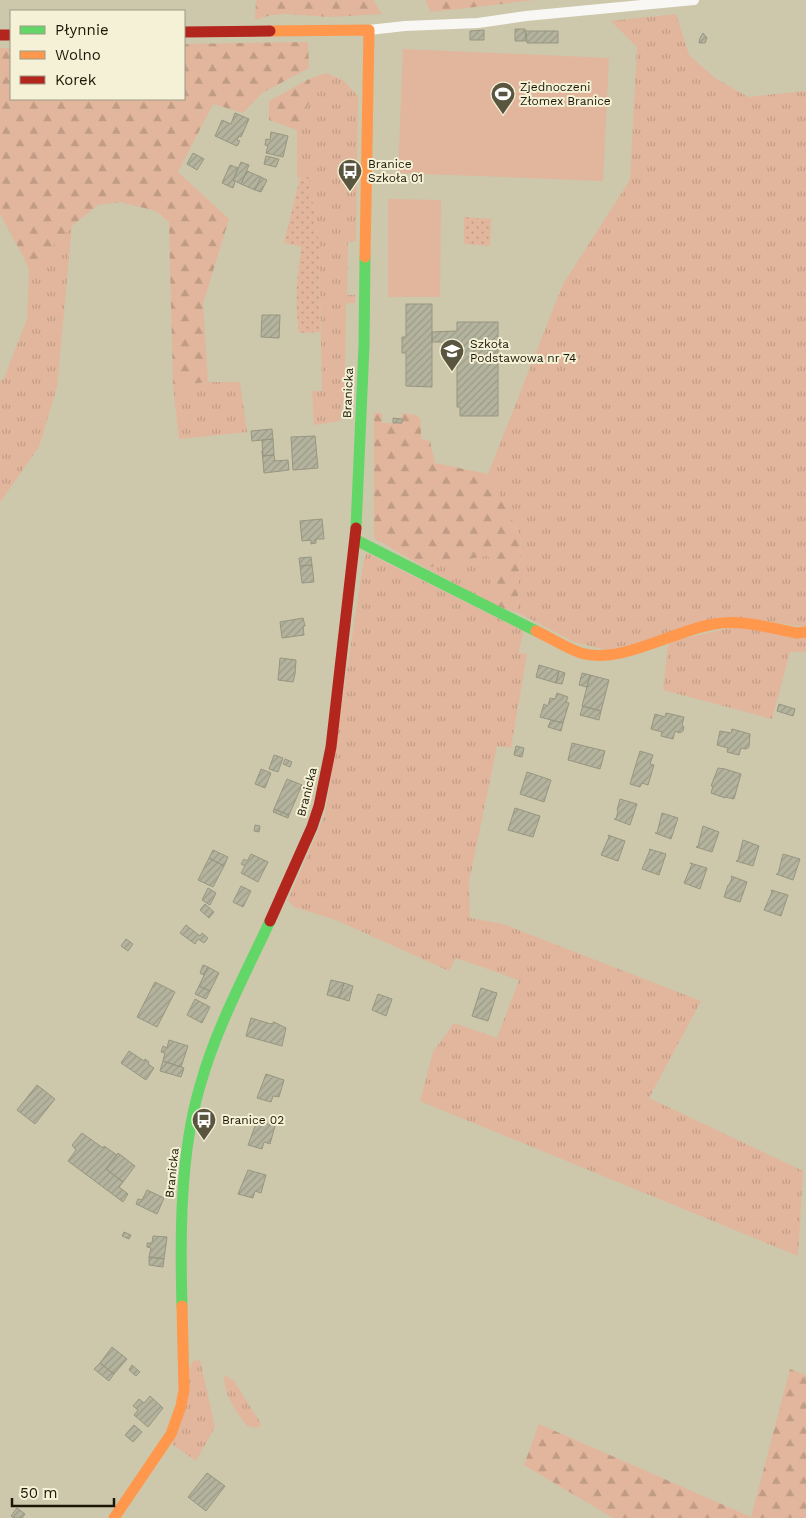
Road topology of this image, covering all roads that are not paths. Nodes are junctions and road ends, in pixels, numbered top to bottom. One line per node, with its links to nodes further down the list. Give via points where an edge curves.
1 (694, 0): 2 (street, via 478,23)
2 (369, 30): 3 (street); 4 (street, Branicka, via 364,336)
3 (185, 32)
4 (356, 540): 5 (street, via 581,653 604,656 632,650 713,624 740,622); 6 (street, Branicka, via 331,747 319,806 293,873 221,1025 194,1107 182,1206 184,1390 181,1406 171,1434)
5 (806, 632)
6 (114, 1518)

